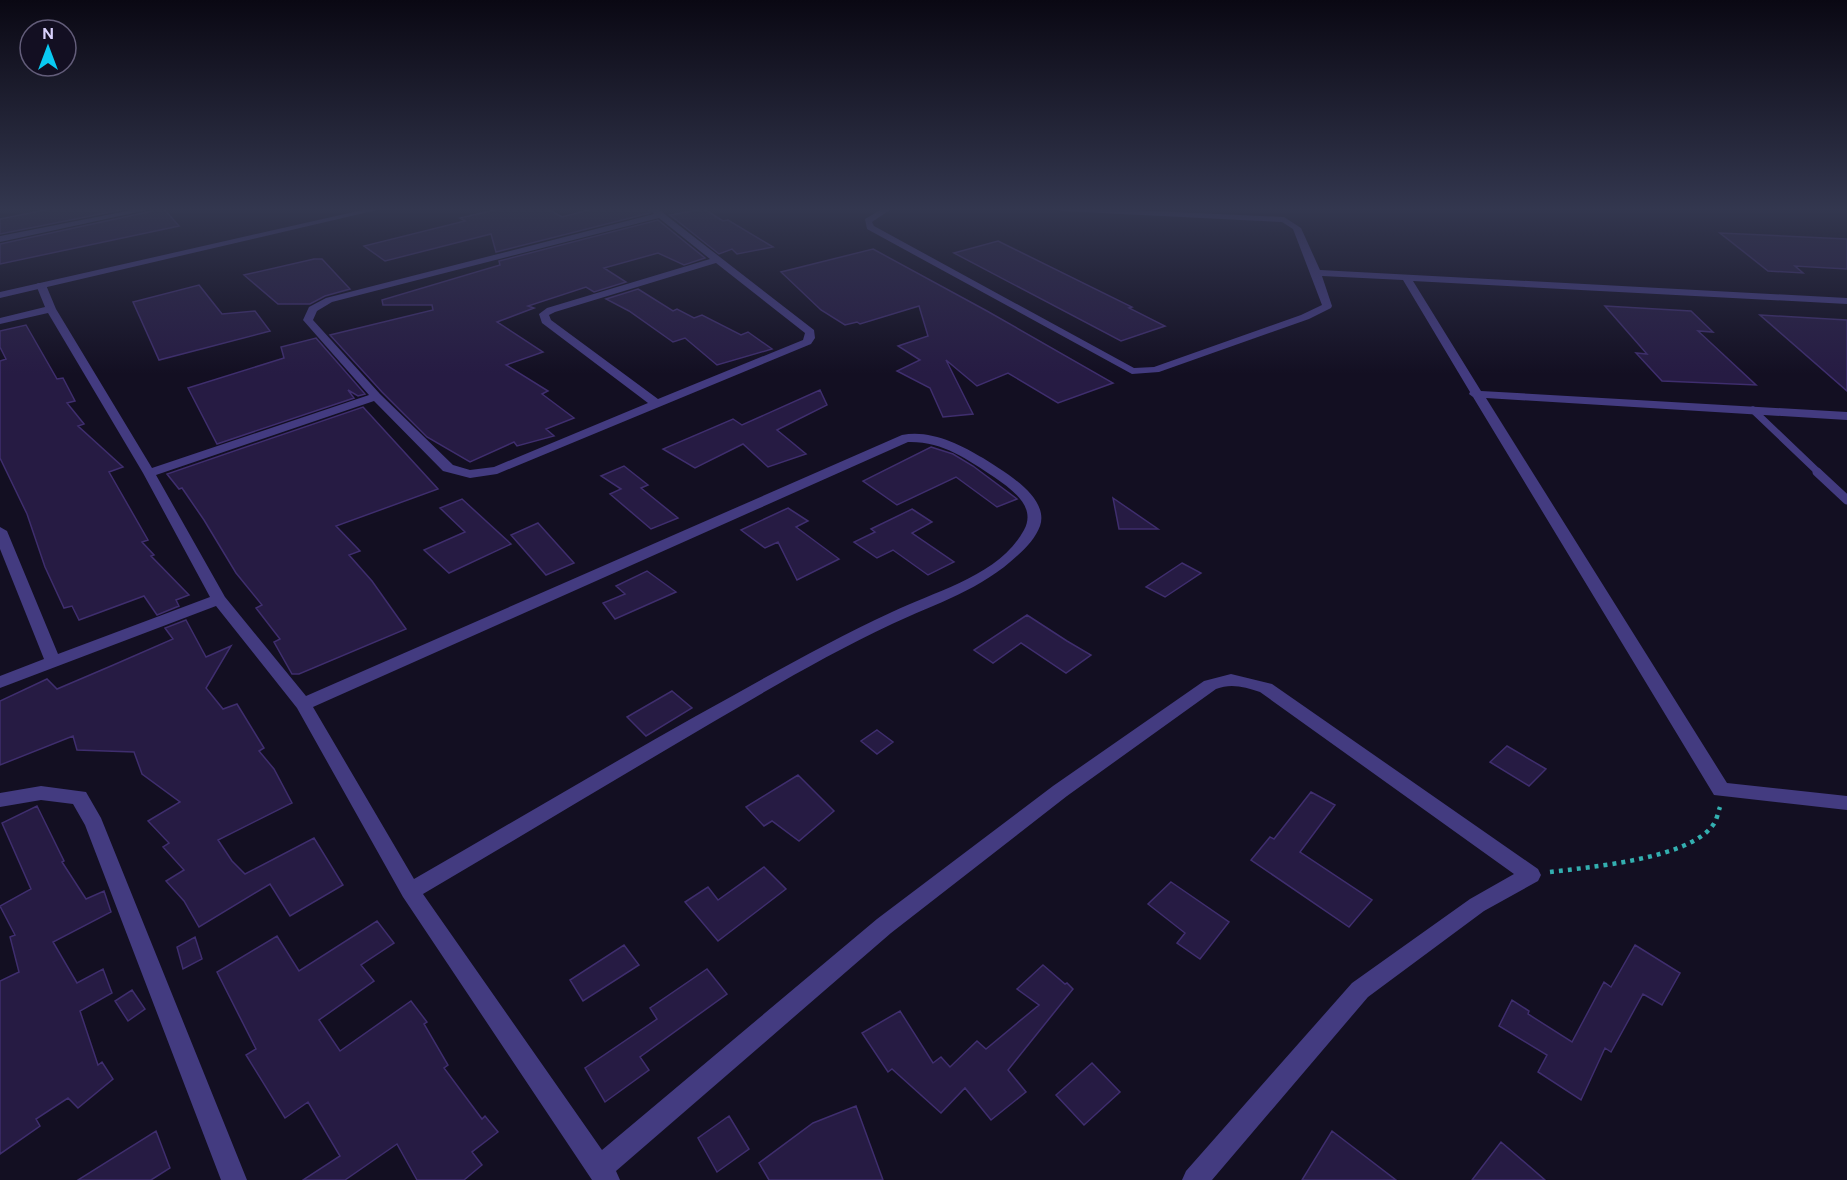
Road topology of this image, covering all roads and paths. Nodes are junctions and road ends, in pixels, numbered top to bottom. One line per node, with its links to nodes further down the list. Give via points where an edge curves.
1 (134, 264): 9 (street)
2 (463, 264): 15 (street, via 329,300 313,309 308,320)
3 (702, 264): 16 (street, via 544,314 546,321)
4 (725, 264): 16 (street, via 810,332 810,338)
5 (938, 264): 7 (street, via 1132,370 1155,370 1321,310 1326,299)
6 (1313, 264): 7 (street)
7 (1317, 273): 8 (street)
8 (1406, 278): 11 (street); 14 (street)
9 (41, 285): 10 (street); 12 (street)
10 (0, 295)
11 (1847, 301)
12 (51, 309): 13 (street); 19 (street)
13 (0, 321)
14 (1475, 394): 17 (street); 26 (street)
15 (376, 396): 16 (street, via 448,468 470,474 497,470); 19 (street)
16 (658, 405)
17 (1753, 410): 18 (street); 20 (lane)
18 (1847, 416)
19 (149, 473): 22 (street)
20 (1847, 500)
21 (0, 531): 23 (street)
22 (219, 599): 23 (street); 25 (street)
23 (53, 662): 24 (street)
24 (0, 682)
25 (303, 704): 30 (street); 30 (street, via 906,438 925,437 943,442 991,469 1029,502 1035,518 1027,538 973,583 856,635)
26 (1720, 790): 28 (street); 29 (path, via 1719,814 1713,827 1693,841 1647,858)
27 (0, 800): 32 (street, via 41,793 79,797 94,824)
28 (1847, 803)
29 (1531, 875): 31 (street, via 1266,688 1233,679 1219,680 1060,791 884,926); 33 (street, via 1477,905 1360,990)
30 (410, 891): 31 (street)
31 (604, 1174)
32 (234, 1180)
33 (1195, 1180)

